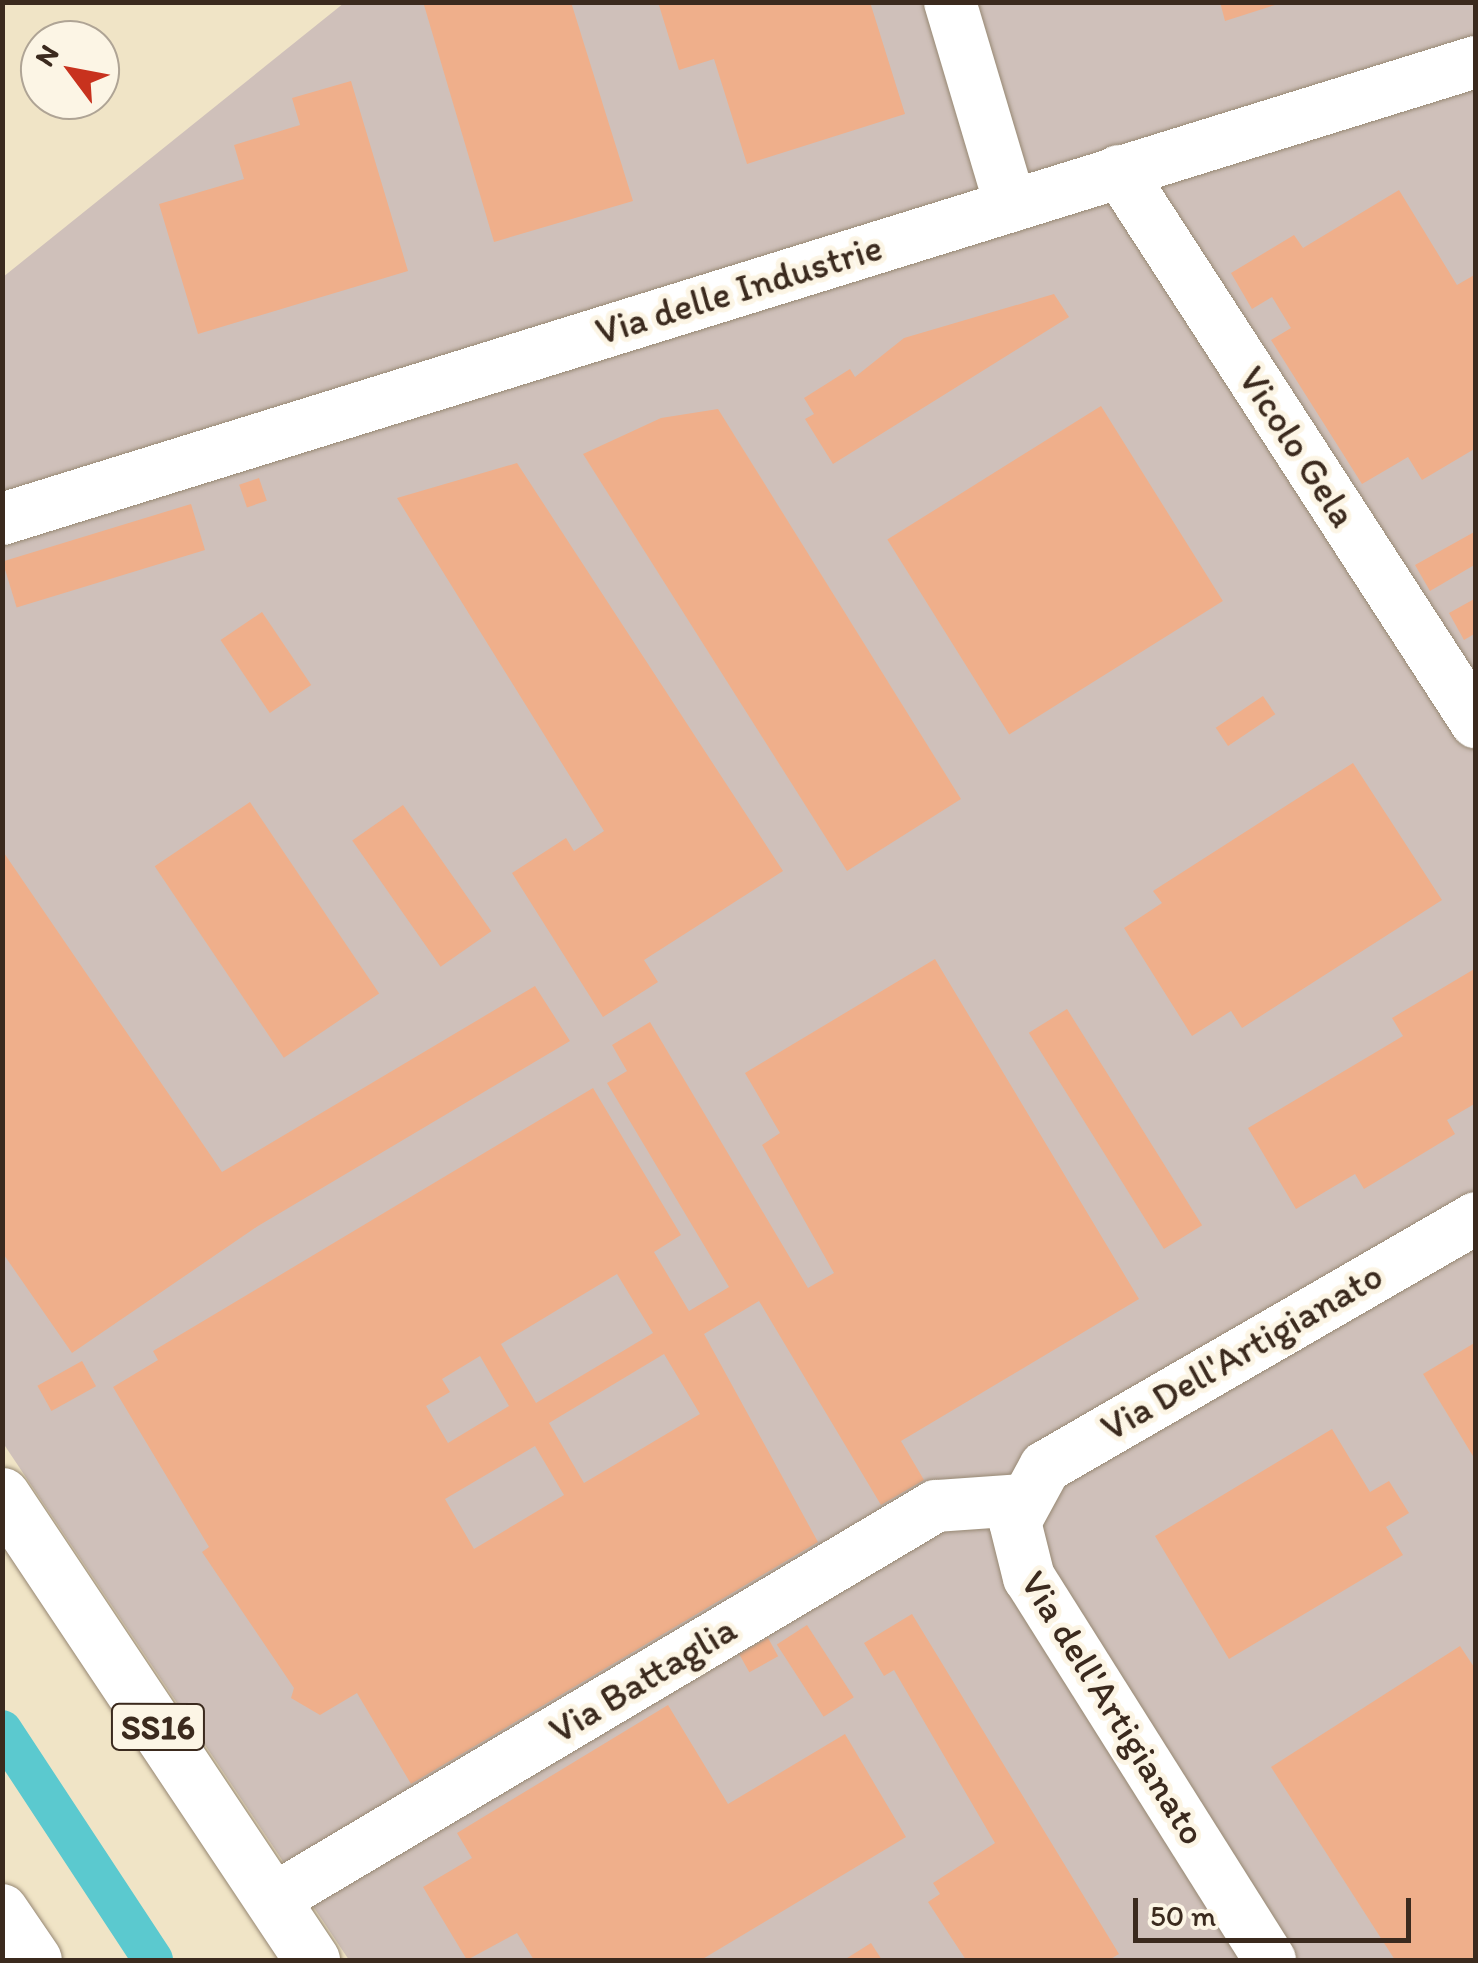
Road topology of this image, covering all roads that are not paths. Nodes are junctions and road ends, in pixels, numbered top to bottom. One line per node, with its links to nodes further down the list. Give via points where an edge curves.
1 (950, 2): 4 (street)
2 (1476, 62): 3 (street, Via delle Industrie)
3 (1119, 171): 4 (street, Via delle Industrie); 6 (street, Vicolo Gela)
4 (1011, 206): 5 (street, Via delle Industrie)
5 (2, 518)
6 (1476, 722)
7 (1476, 1218): 9 (street, Via Dell'Artigianato, via 1062,1456)
8 (2, 1494): 10 (main road, SS16)
9 (1022, 1500): 10 (street, Via Battaglia, via 936,1506); 14 (street, Via dell'Artigianato, via 1017,1550 1029,1578)
10 (274, 1898): 13 (main road, SS16)
11 (2, 1910): 12 (street)
12 (36, 1960)
13 (312, 1960)
14 (1270, 1960)

